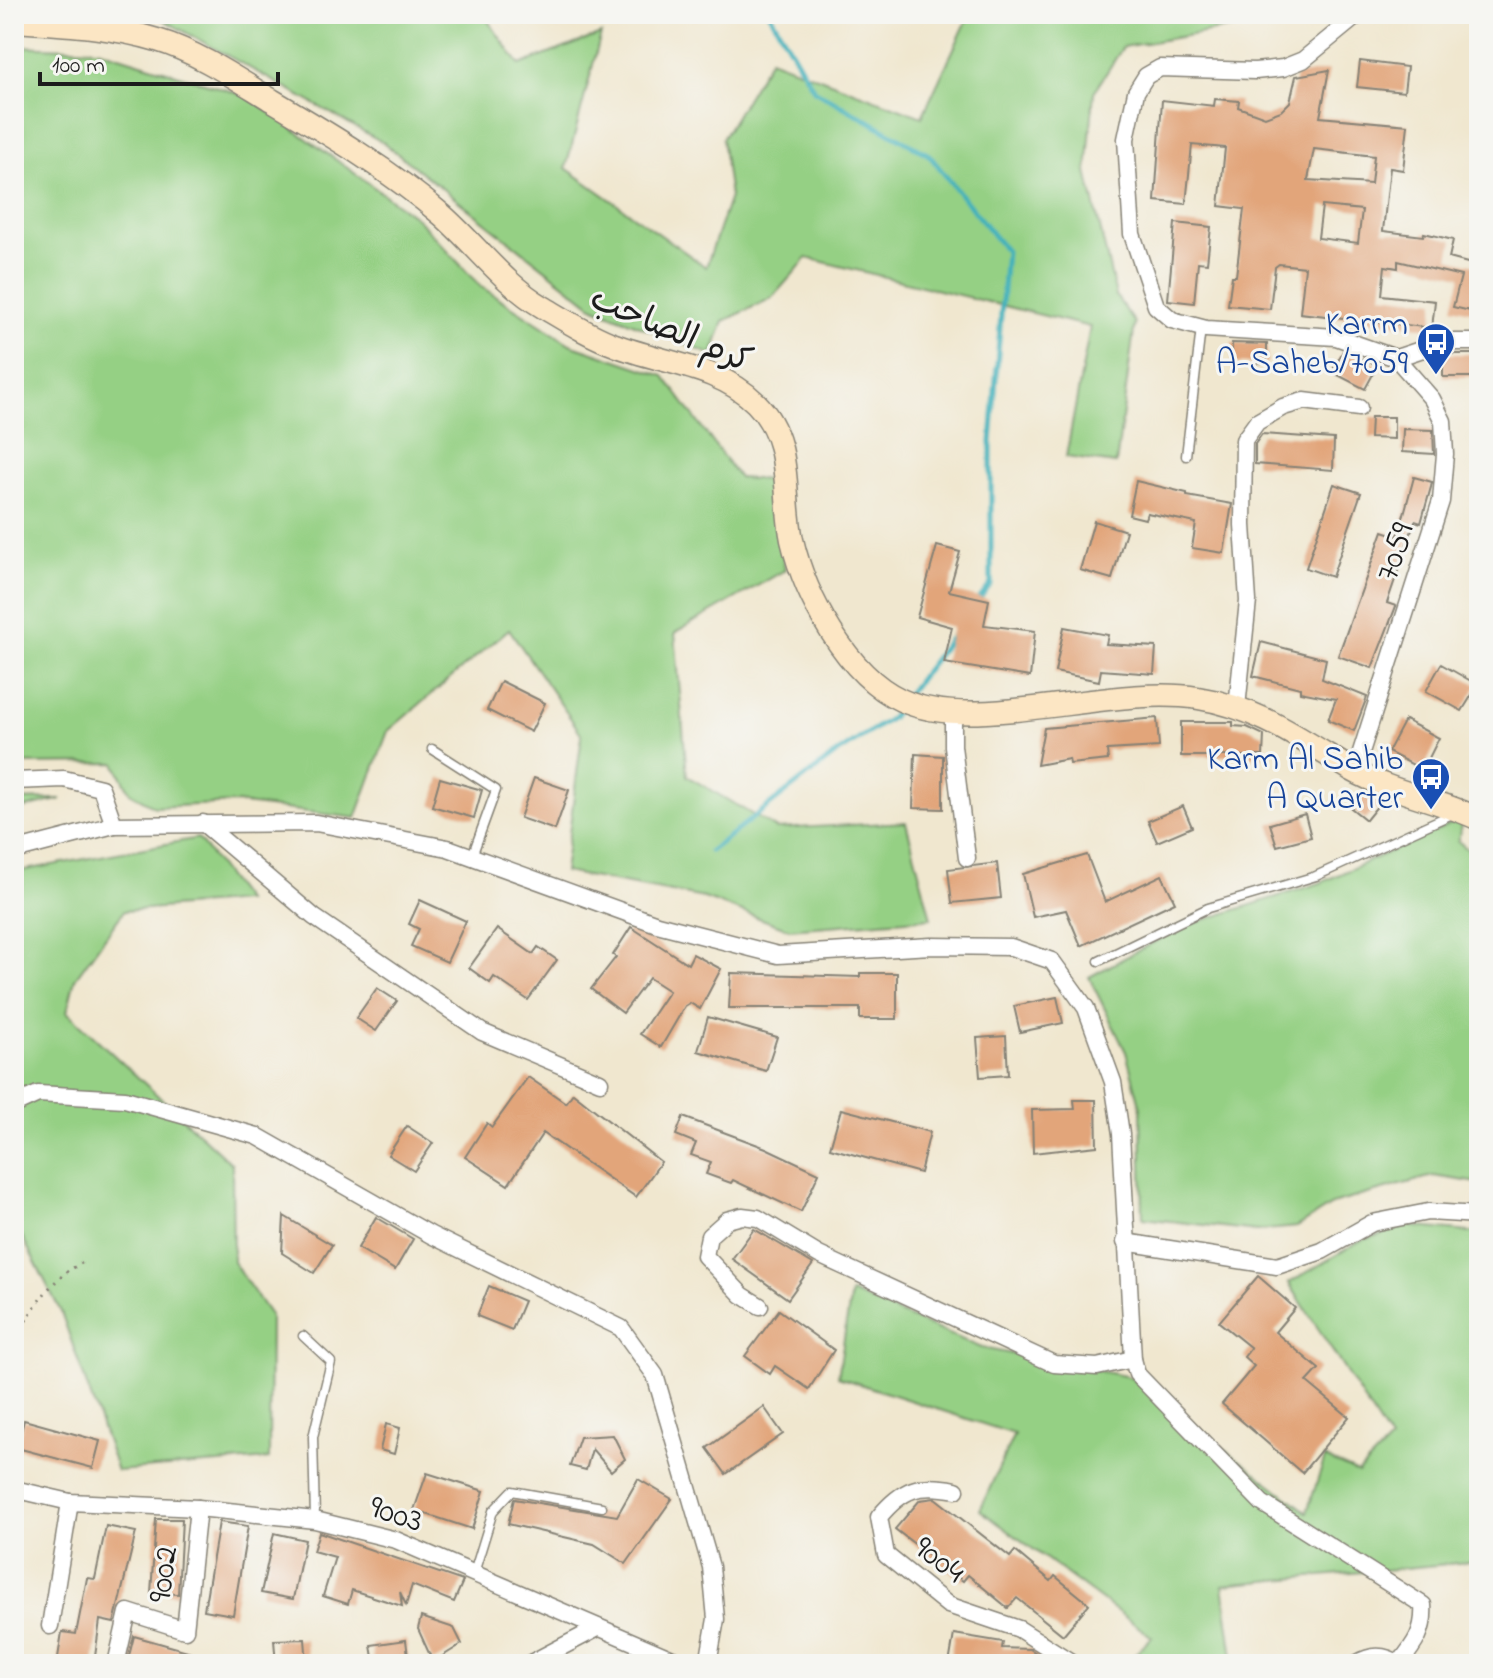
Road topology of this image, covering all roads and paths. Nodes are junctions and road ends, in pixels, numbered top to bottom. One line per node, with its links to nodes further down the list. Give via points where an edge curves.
1 (1359, 14): 3 (street, via 1303,60 1283,68 1160,68 1146,76 1136,92 1126,139 1132,234 1156,306 1172,320)
2 (14, 21): 9 (street, كرم الصاحب, via 109,28 161,41 214,65 337,139 440,213 537,304 612,345 732,385 756,403 774,427 784,456 792,540 835,639 866,675 901,700)
3 (1201, 328): 5 (street, via 1336,337); 7 (lane)
4 (1479, 342): 5 (street, via 1444,342)
5 (1396, 358): 11 (street, 7059, via 1432,399 1443,421 1441,501)
6 (1359, 408): 8 (street, via 1304,401 1257,422 1244,440 1248,601)
7 (1186, 456)
8 (1237, 707): 9 (street, كرم الصاحب, via 1154,694); 11 (street, كرم الصاحب, via 1311,742)
9 (953, 714): 18 (street)
10 (432, 749): 17 (lane, via 496,790)
11 (1355, 771): 13 (street, كرم الصاحب)
12 (14, 781): 15 (street, via 64,779 101,788)
13 (1469, 814): 19 (lane, via 1316,876 1208,908)
14 (203, 823): 15 (street); 17 (street, via 316,823); 20 (street, via 314,917 482,1032)
15 (114, 825): 16 (street)
16 (14, 851)
17 (472, 856): 23 (street, via 657,924 778,955 1011,947 1052,961 1086,1008 1113,1082 1121,1134)
18 (967, 858)
19 (1099, 961)
20 (600, 1082)
21 (14, 1105): 41 (street, via 38,1094 125,1099 257,1136 431,1235 621,1328 655,1375 711,1567 716,1619)
22 (1479, 1215): 23 (street, via 1428,1212 1372,1223 1322,1251 1277,1266)
23 (1125, 1242): 28 (street)
24 (84, 1262): 27 (path, via 64,1272 32,1308)
25 (760, 1306): 28 (street, via 705,1256 709,1236 727,1220 758,1218 819,1255 1054,1364 1097,1367)
26 (303, 1336): 34 (lane, via 331,1362 313,1437)
27 (14, 1342)
28 (1133, 1359): 43 (street, via 1137,1374 1262,1503 1423,1605 1425,1624 1399,1664 1382,1656)
29 (14, 1489): 31 (street, 9003)
30 (956, 1490): 42 (street, 9004, via 930,1485 897,1496 879,1517 886,1555 948,1605 1019,1629)
31 (70, 1502): 33 (street, 9003); 36 (street)
32 (602, 1507): 35 (lane, via 512,1491 493,1511)
33 (198, 1508): 34 (street, 9003); 38 (street, 9002, via 185,1630 128,1612)
34 (315, 1520): 35 (street, 9003, via 396,1540)
35 (474, 1573): 37 (street, 9003)
36 (50, 1626)
37 (596, 1629): 39 (street); 40 (street, 9003)
38 (116, 1664)
39 (529, 1664)
40 (684, 1664)
41 (708, 1664)
42 (1074, 1664)
43 (1356, 1664)

